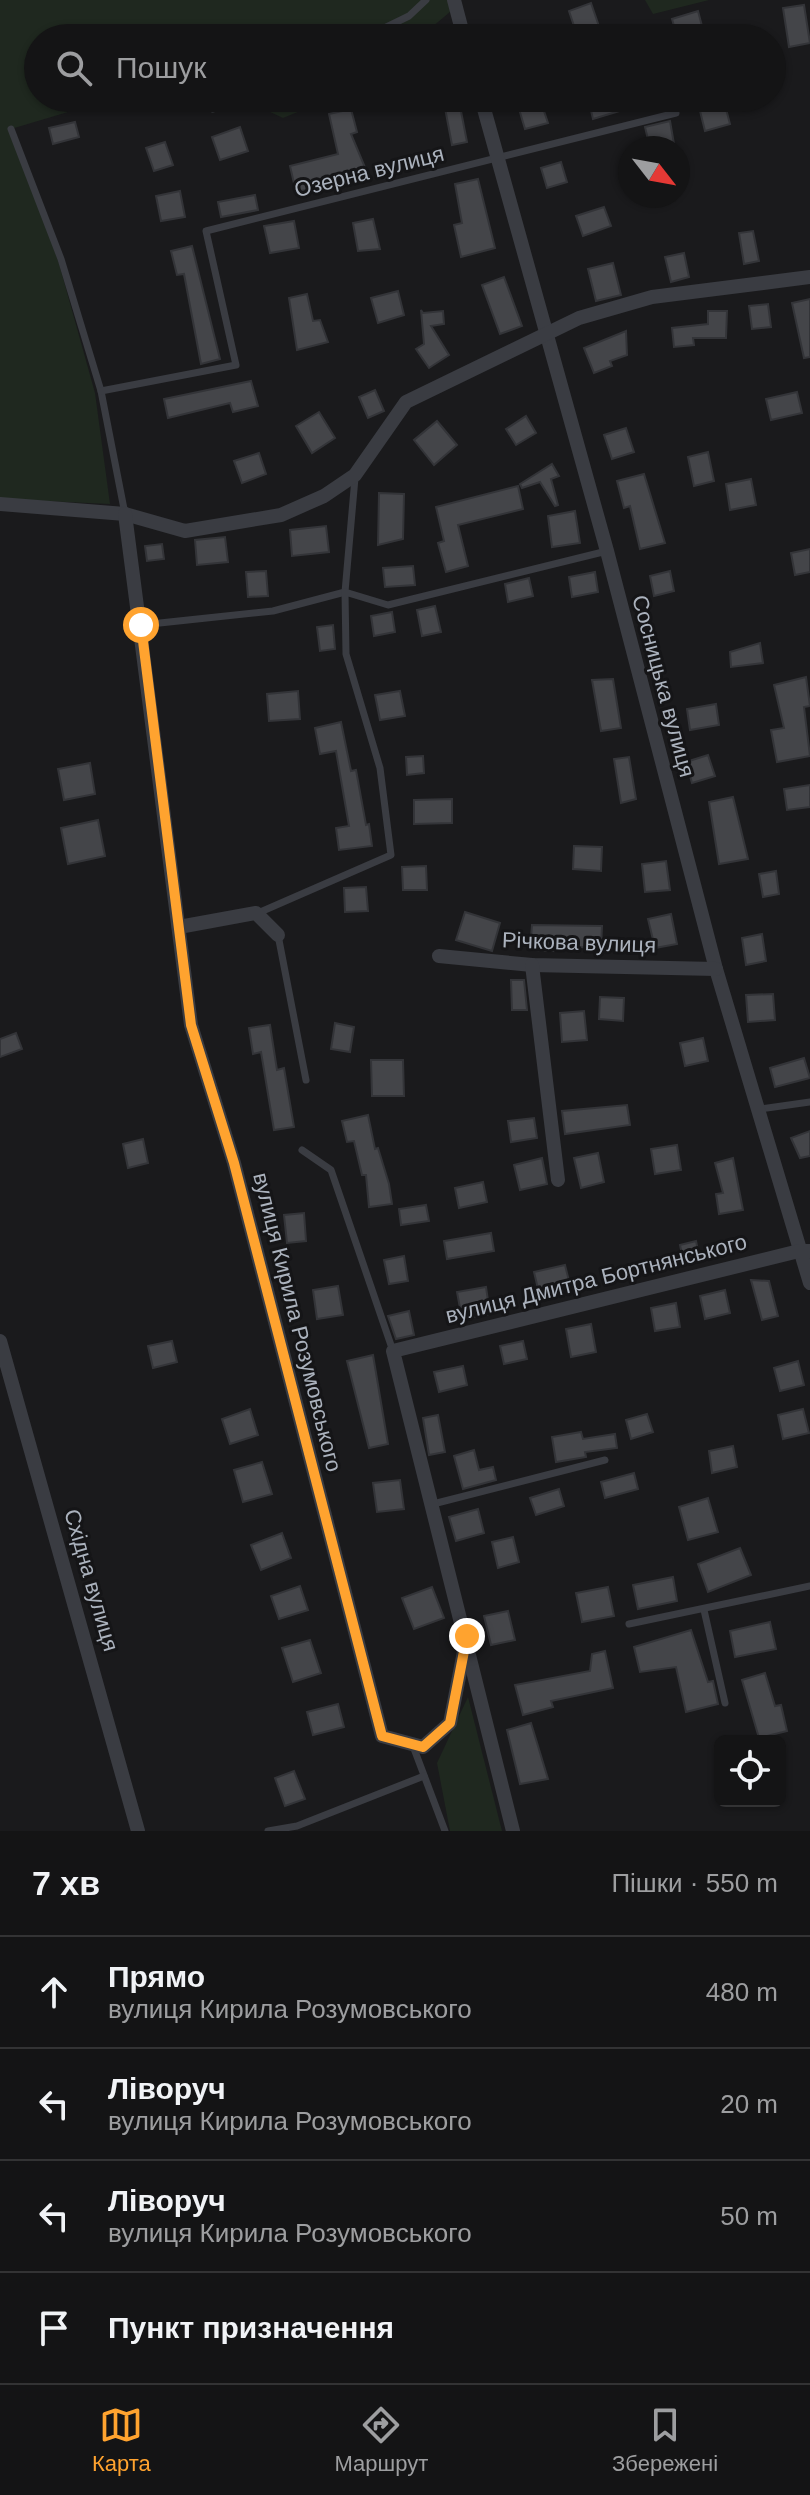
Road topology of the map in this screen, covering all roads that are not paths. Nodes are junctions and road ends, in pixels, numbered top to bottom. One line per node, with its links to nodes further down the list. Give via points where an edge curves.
1 (426, 0): 3 (lane)
2 (454, 0): 4 (street)
3 (393, 24)
4 (460, 24)
5 (485, 112): 8 (street, Сосницька вулиця)
6 (676, 113): 8 (lane, Озерна вулиця)
7 (11, 129): 11 (lane, via 61,259)
8 (497, 158): 10 (street, Сосницька вулиця); 11 (lane, Озерна вулиця, via 206,231 236,365)
9 (810, 277): 10 (street, via 652,297)
10 (546, 333): 12 (street, via 406,402); 15 (street, Сосницька вулиця)
11 (101, 391): 14 (lane)
12 (355, 475): 14 (street, via 324,496 267,517 185,531); 16 (lane)
13 (0, 504): 14 (street)
14 (125, 514): 17 (street, вулиця Кирила Розумовського)
15 (607, 551): 16 (lane, via 388,605); 23 (street, Сосницька вулиця)
16 (345, 592): 17 (lane, via 273,611); 18 (lane, via 346,654 380,768 391,855)
17 (141, 625): 19 (street, вулиця Кирила Розумовського)
18 (256, 913): 19 (street); 20 (street)
19 (179, 927): 40 (street, вулиця Кирила Розумовського, via 191,1025 234,1163 382,1736)
20 (278, 935): 24 (lane)
21 (439, 956): 22 (street, Річкова вулиця)
22 (532, 965): 23 (street, Річкова вулиця); 28 (street)
23 (716, 969): 26 (street, Сосницька вулиця)
24 (306, 1080)
25 (810, 1102): 26 (lane)
26 (760, 1109): 29 (street, Сосницька вулиця)
27 (302, 1150): 32 (lane, via 331,1170)
28 (558, 1180)
29 (804, 1251): 30 (street, Сосницька вулиця); 32 (street, вулиця Дмитра Бортнянського)
30 (810, 1283)
31 (0, 1341): 42 (street, Східна вулиця)
32 (393, 1351): 34 (street)
33 (605, 1460): 34 (lane)
34 (433, 1504): 38 (street)
35 (810, 1586): 36 (lane)
36 (704, 1610): 37 (lane); 39 (lane)
37 (629, 1624)
38 (467, 1636): 40 (street, via 450,1723 423,1747); 45 (street)
39 (725, 1703)
40 (412, 1744): 41 (lane)
41 (424, 1776): 43 (lane, via 297,1826); 44 (lane)
42 (138, 1831)
43 (268, 1831)
44 (445, 1831)
45 (513, 1831)

